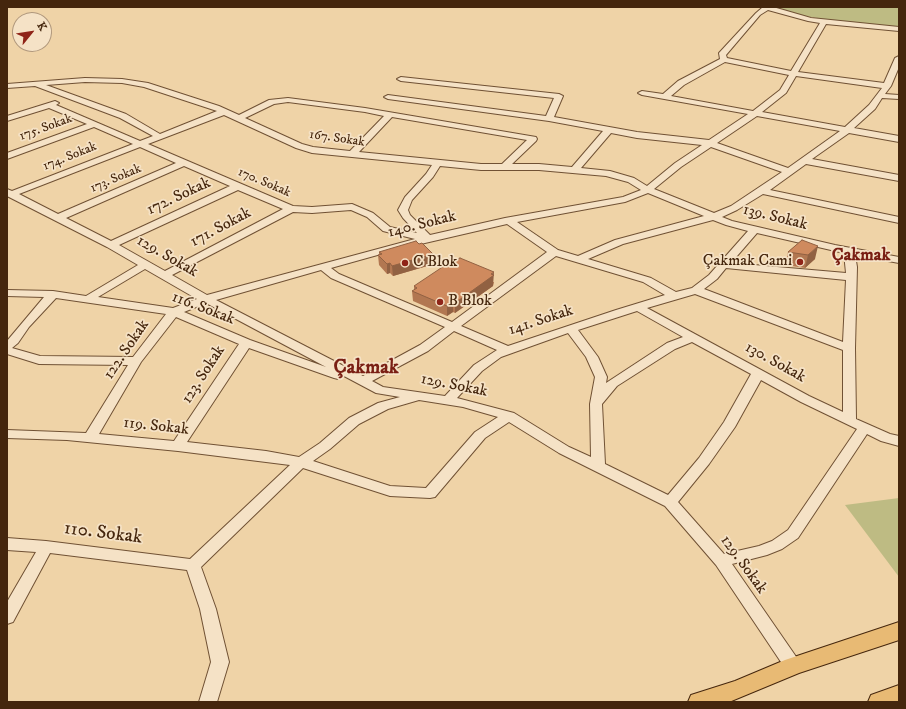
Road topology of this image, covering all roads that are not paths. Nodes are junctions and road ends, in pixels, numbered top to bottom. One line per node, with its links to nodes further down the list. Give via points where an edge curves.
1 (767, 7): 2 (street); 5 (street, via 722,55)
2 (824, 22): 3 (street); 6 (street, 140. Sokak)
3 (899, 30)
4 (899, 58): 9 (street)
5 (724, 60): 6 (street); 15 (street, via 681,84)
6 (792, 73): 9 (street); 20 (street, 140. Sokak, via 783,91)
7 (400, 79): 24 (street, via 559,96)
8 (899, 81): 9 (street)
9 (888, 83): 13 (street)
10 (35, 84): 11 (street, 167. Sokak); 17 (street); 19 (street, 167. Sokak, via 85,80 122,81 145,85)
11 (7, 86)
12 (642, 93): 15 (street)
13 (880, 96): 16 (street); 27 (street)
14 (388, 97): 24 (street)
15 (665, 97): 20 (street)
16 (899, 97)
17 (71, 98): 18 (street); 28 (street, via 123,116)
18 (49, 105): 22 (street); 25 (street, 170. Sokak)
19 (223, 112): 23 (street, 167. Sokak); 28 (street, 174. Sokak)
20 (754, 114): 27 (street); 30 (street, 140. Sokak)
21 (389, 115): 23 (street, via 282,100 258,108); 32 (street); 37 (street, via 533,140)
22 (7, 119)
23 (238, 119): 32 (street, 167. Sokak, via 312,150)
24 (548, 119): 26 (street)
25 (93, 125): 31 (street, 170. Sokak); 33 (street, 175. Sokak)
26 (609, 130): 30 (street); 38 (street)
27 (847, 130): 29 (street); 34 (street)
28 (158, 136): 31 (street, 174. Sokak)
29 (899, 139)
30 (709, 143): 39 (street); 42 (street, 140. Sokak)
31 (138, 144): 35 (street, 170. Sokak); 44 (street, 174. Sokak)
32 (352, 154): 36 (street, 167. Sokak)
33 (7, 156)
34 (806, 161): 39 (street); 40 (street)
35 (184, 163): 41 (street, 170. Sokak); 47 (street, 173. Sokak)
36 (437, 163): 37 (street, 167. Sokak); 51 (street, via 430,175 408,199 403,210)
37 (504, 167): 38 (street, 167. Sokak)
38 (575, 169): 42 (street, 167. Sokak, via 606,173 631,180)
39 (788, 171): 43 (street)
40 (899, 178)
41 (238, 186): 45 (street, 170. Sokak); 52 (street, 172. Sokak)
42 (648, 190): 46 (street, 139. Sokak); 49 (street, 140. Sokak, via 625,199)
43 (762, 191): 46 (street); 48 (street)
44 (9, 193): 47 (street, 129. Sokak)
45 (291, 209): 51 (street, 170. Sokak, via 352,207 370,215 387,229); 60 (street, 171. Sokak)
46 (713, 217): 50 (street, 139. Sokak); 55 (street, via 619,242)
47 (58, 218): 52 (street, 129. Sokak)
48 (899, 220)
49 (510, 221): 51 (street, 140. Sokak); 54 (street)
50 (755, 229): 53 (street, 139. Sokak); 58 (street, 141. Sokak)
51 (428, 239): 59 (street, 140. Sokak)
52 (111, 245): 57 (street, 129. Sokak)
53 (849, 251): 56 (street, 139. Sokak); 61 (street)
54 (554, 252): 55 (street); 70 (street)
55 (578, 260): 65 (street, via 647,280)
56 (899, 260)
57 (146, 264): 60 (street, 129. Sokak); 66 (street)
58 (724, 265): 61 (street); 62 (street, 141. Sokak)
59 (323, 267): 67 (street, 140. Sokak); 70 (street, 141. Sokak, via 335,276)
60 (165, 275): 67 (street, 129. Sokak)
61 (852, 277): 75 (street)
62 (696, 290): 65 (street, 141. Sokak); 75 (street)
63 (7, 292): 64 (street, 116. Sokak)
64 (53, 294): 66 (street, 116. Sokak); 74 (street)
65 (676, 297): 68 (street, 141. Sokak)
66 (88, 299): 69 (street, 116. Sokak)
67 (206, 299): 69 (street); 80 (street, 129. Sokak)
68 (638, 307): 71 (street, 141. Sokak); 72 (street, 130. Sokak)
69 (174, 312): 73 (street, 116. Sokak); 78 (street, 122. Sokak)
70 (454, 326): 77 (street, 141. Sokak); 80 (street, via 424,348)
71 (571, 329): 77 (street, 141. Sokak); 84 (street, via 592,357 602,377)
72 (692, 337): 79 (street, 130. Sokak); 84 (street, via 671,346 613,383)
73 (246, 343): 81 (street, 116. Sokak); 91 (street, 123. Sokak)
74 (7, 346)
75 (849, 348): 86 (street)
76 (7, 350): 78 (street, via 39,360)
77 (508, 350): 83 (street, via 497,354 478,368)
78 (136, 361): 89 (street, 122. Sokak)
79 (758, 373): 86 (street, 130. Sokak); 94 (street, via 730,424)
80 (363, 381): 81 (street, 129. Sokak)
81 (380, 390): 82 (street, 129. Sokak)
82 (418, 397): 83 (street, 129. Sokak); 92 (street, via 383,406 354,421)
83 (447, 401): 85 (street, 129. Sokak, via 464,403)
84 (596, 404): 93 (street)
85 (509, 416): 92 (street, 119. Sokak, via 480,435 430,494 390,491); 93 (street, 129. Sokak, via 564,450)
86 (850, 421): 87 (street, 130. Sokak)
87 (865, 428): 90 (street, 130. Sokak); 97 (street, via 793,534 762,551)
88 (7, 434): 89 (street, 119. Sokak)
89 (90, 438): 91 (street, 119. Sokak)
90 (895, 438)
91 (178, 446): 92 (street, 119. Sokak)
92 (302, 462): 98 (street)
93 (598, 467): 94 (street, 129. Sokak)
94 (670, 502): 97 (street, 129. Sokak)
95 (7, 544): 96 (street, 110. Sokak)
96 (46, 547): 98 (street, 110. Sokak); 99 (street)
97 (721, 561): 101 (street, 129. Sokak)
98 (193, 565): 103 (street, via 208,609 220,662)
99 (7, 616)
100 (899, 631): 101 (main road)
101 (793, 666): 104 (main road, via 739,689)
102 (899, 695): 105 (main road)
103 (208, 702)
104 (699, 702)
105 (879, 702)

